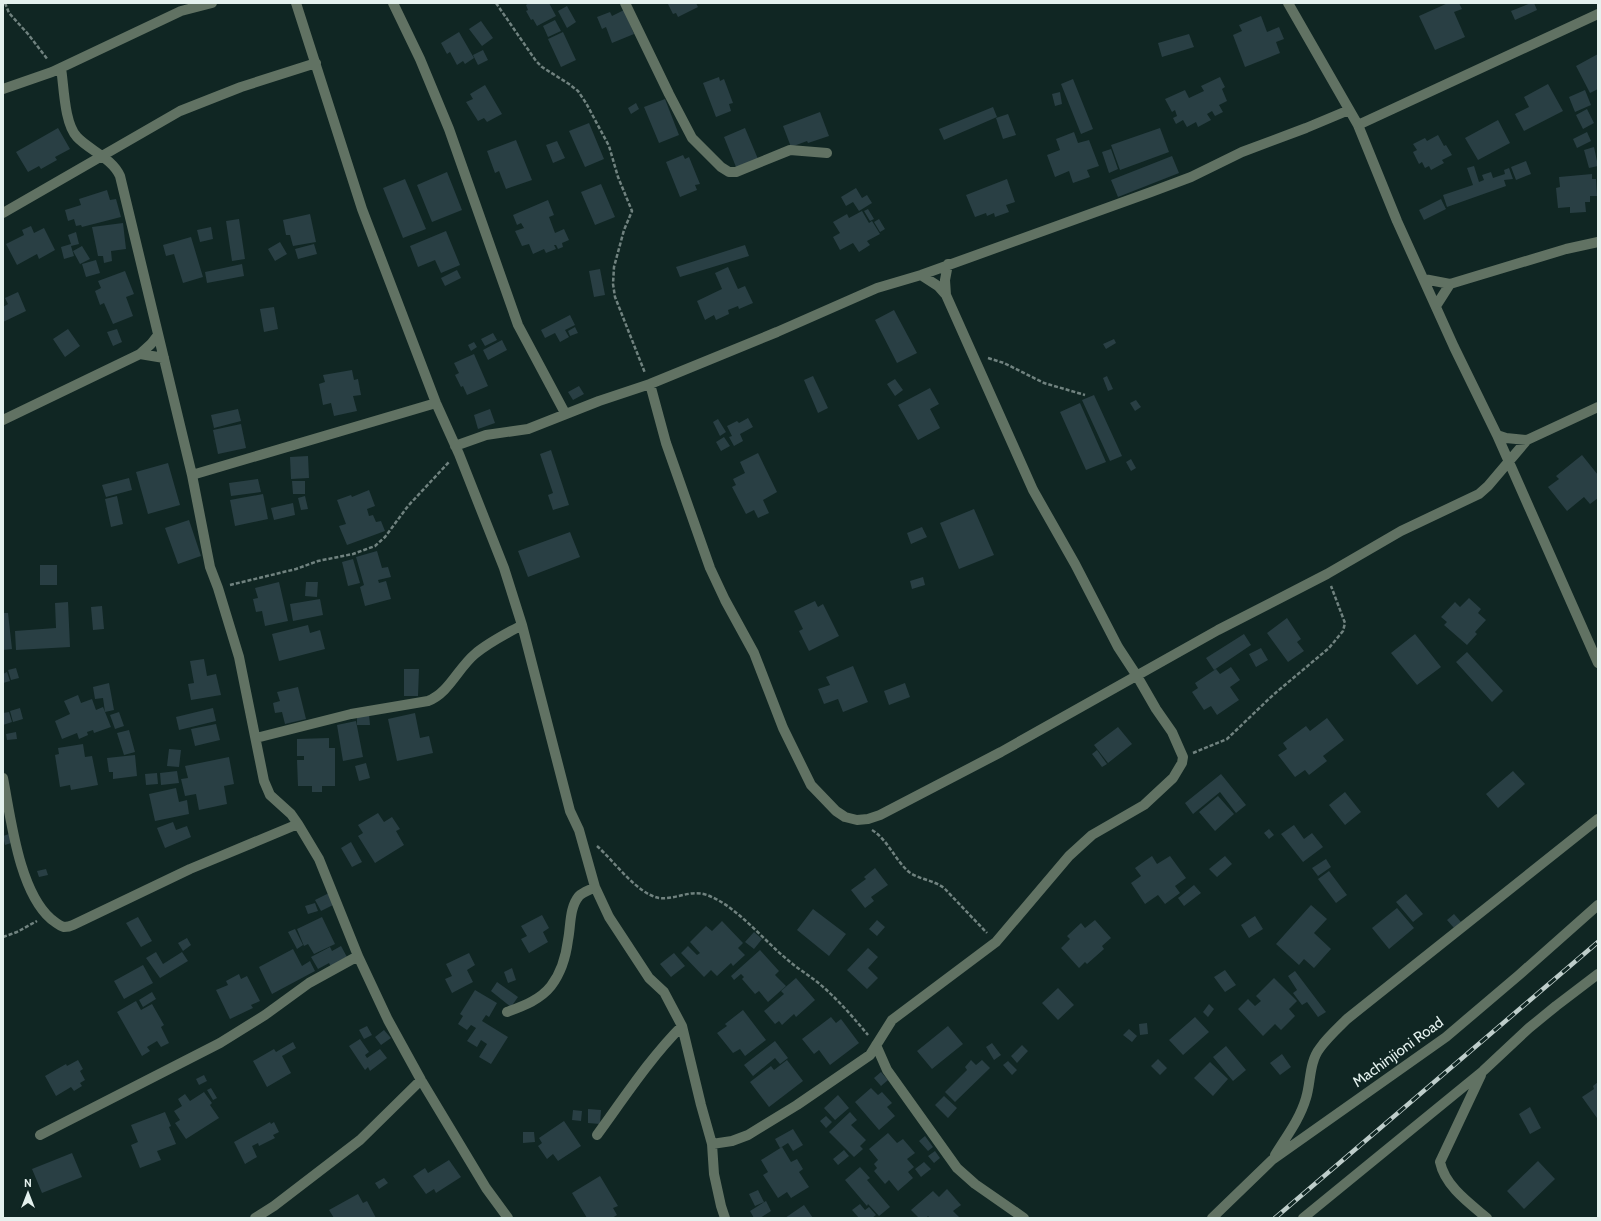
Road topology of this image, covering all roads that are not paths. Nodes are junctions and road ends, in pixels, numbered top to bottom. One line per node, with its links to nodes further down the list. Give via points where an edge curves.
1 (212, 3): 8 (street, via 181,11)
2 (296, 3): 7 (street)
3 (393, 3): 28 (street, via 420,59 448,129 518,325)
4 (625, 3): 12 (street, via 692,138 721,167 729,172 736,172 790,150)
5 (1288, 3): 10 (street)
6 (1598, 14): 11 (street)
7 (316, 62): 13 (street, via 241,87 180,112); 26 (street, via 362,209)
8 (57, 70): 9 (street); 13 (street, via 72,130)
9 (3, 89)
10 (1348, 110): 11 (street); 16 (street, via 1158,189)
11 (1358, 125): 18 (street)
12 (827, 153)
13 (102, 157): 14 (street); 22 (street, via 120,176)
14 (3, 213)
15 (1598, 242): 19 (street, via 1566,249)
16 (948, 264): 17 (street); 20 (street)
17 (921, 275): 20 (street, via 938,286); 25 (street, via 877,288)
18 (1424, 279): 19 (street); 21 (street)
19 (1450, 284): 21 (street)
20 (946, 295): 37 (street, via 1033,490 1118,648)
21 (1436, 306): 30 (street)
22 (158, 335): 23 (street); 24 (street)
23 (140, 354): 24 (street); 29 (street)
24 (164, 358): 34 (street)
25 (650, 384): 28 (street); 37 (street, via 666,443 710,568 754,653 783,728 811,785 845,817 857,820 880,815 1001,752)
26 (436, 403): 32 (street); 34 (street)
27 (1598, 406): 31 (street)
28 (565, 413): 32 (street, via 528,429 486,435)
29 (3, 420)
30 (1497, 435): 31 (street); 33 (street)
31 (1527, 440): 33 (street)
32 (457, 450): 35 (street, via 504,568)
33 (1510, 463): 36 (street); 37 (street, via 1479,494 1401,530 1327,574 1218,630)
34 (192, 475): 38 (street, via 205,547 239,657)
35 (522, 625): 38 (street, via 475,654 436,698 351,714); 42 (street, via 570,811 579,830)
36 (1598, 663)
37 (1137, 676): 48 (street, via 1172,732 1183,757 1173,778 1144,805 1092,835 1069,856 996,942 900,1013 886,1028)
38 (256, 738): 41 (street, via 261,771 270,794)
39 (3, 778): 41 (street, via 26,882 46,914 58,925 65,927 190,869)
40 (1598, 819): 54 (street, via 1347,1019 1315,1057 1301,1111)
41 (298, 824): 44 (street, via 319,859)
42 (595, 887): 46 (street, via 580,896 575,904 565,955 551,986 538,998); 47 (street, via 609,917 649,978 664,992)
43 (1598, 905): 54 (street, Machinjioni Road, via 1446,1037)
44 (358, 956): 50 (street, via 388,1020); 51 (street, via 309,984 220,1043)
45 (1598, 974): 49 (street, via 1529,1028)
46 (507, 1012)
47 (682, 1026): 52 (street, via 665,1044); 53 (street)
48 (876, 1045): 53 (street, via 870,1055 771,1122 742,1138); 58 (street, via 887,1070 958,1168 975,1184)
49 (1483, 1071): 60 (street); 61 (street, via 1440,1162 1456,1191)
50 (421, 1080): 55 (street, via 360,1140); 56 (street, via 486,1188)
51 (40, 1135)
52 (597, 1135)
53 (712, 1144): 57 (street, via 714,1174)
54 (1272, 1160): 59 (street, Machinjioni Road)
55 (255, 1218)
56 (508, 1218)
57 (725, 1218)
58 (1024, 1218)
59 (1212, 1218)
60 (1303, 1218)
61 (1486, 1218)

